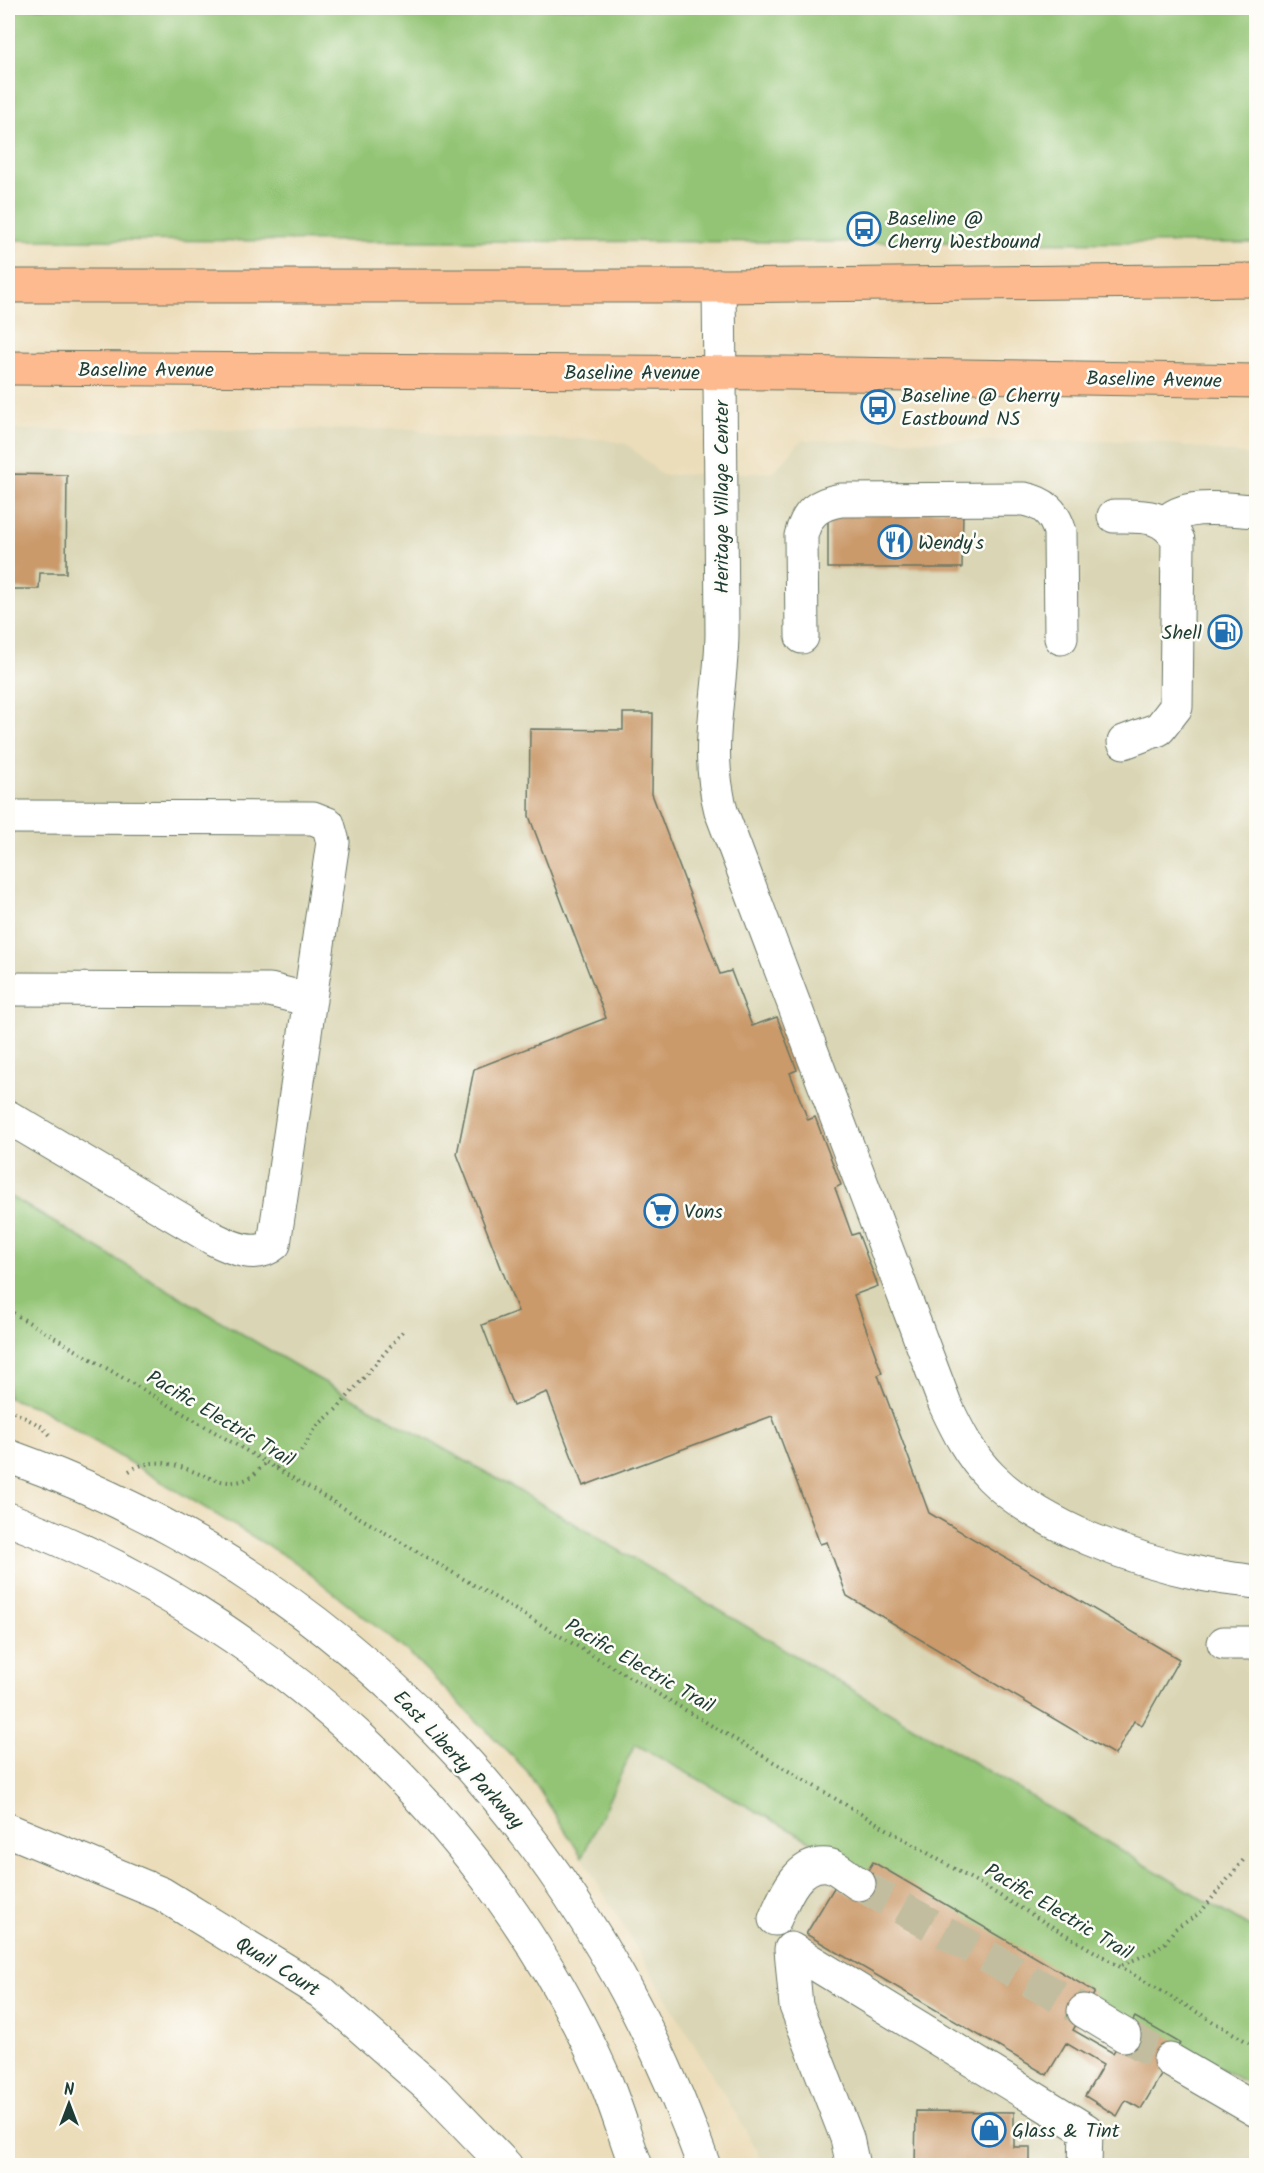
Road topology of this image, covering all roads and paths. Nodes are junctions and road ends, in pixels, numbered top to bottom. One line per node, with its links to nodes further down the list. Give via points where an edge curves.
1 (1257, 280): 3 (main road)
2 (8, 286): 3 (main road)
3 (719, 286): 5 (street, Heritage Village Center)
4 (8, 368): 5 (main road, Baseline Avenue)
5 (720, 372): 6 (main road, Baseline Avenue); 26 (street, Heritage Village Center, via 722,636 712,760 721,811 958,1431 991,1478 1046,1517 1155,1561 1201,1574)
6 (1257, 381)
7 (1257, 511): 9 (street, via 1187,510 1178,512)
8 (1114, 516): 9 (street, via 1145,516)
9 (1166, 523): 12 (street, via 1178,540 1176,707 1159,729)
10 (802, 637): 11 (street, via 801,536 814,508 841,500 1024,499 1048,509 1060,532)
11 (1061, 638)
12 (1124, 742)
13 (8, 817): 15 (street, via 313,818 328,824 333,843)
14 (8, 989): 15 (street, via 270,990)
15 (310, 1000): 16 (street, via 274,1244 267,1250 245,1250 214,1239)
16 (8, 1117)
17 (8, 1310): 22 (path, Pacific Electric Trail)
18 (404, 1330): 23 (path, via 338,1408 317,1426 301,1451)
19 (8, 1409): 20 (path, via 41,1426)
20 (56, 1441)
21 (8, 1456): 41 (street, East Liberty Parkway, via 100,1492 231,1563 337,1639 416,1707 525,1829 574,1899 642,2018 687,2116)
22 (266, 1462): 23 (path, Pacific Electric Trail); 24 (path, via 249,1478 228,1483 162,1461 143,1463)
23 (276, 1468): 33 (path, Pacific Electric Trail)
24 (123, 1475)
25 (8, 1519): 40 (street, via 139,1579 202,1615 275,1665 392,1768 464,1847 512,1914 604,2078)
26 (1257, 1581)
27 (1257, 1642): 28 (street)
28 (1224, 1643)
29 (8, 1830): 39 (street, Quail Court, via 162,1894 321,1992 435,2092)
30 (1245, 1858): 33 (path, via 1200,1913 1174,1929 1152,1952)
31 (859, 1884): 32 (street, via 828,1865 811,1867 787,1891)
32 (775, 1919)
33 (1121, 1965): 36 (path, Pacific Electric Trail)
34 (1084, 2011): 35 (street)
35 (1124, 2035)
36 (1257, 2047)
37 (1170, 2060): 38 (street)
38 (1257, 2110)
39 (506, 2166)
40 (636, 2166)
41 (704, 2166)
42 (853, 2166): 43 (street, via 848,2138 796,2006 791,1949 1086,2130)
43 (1085, 2166)

